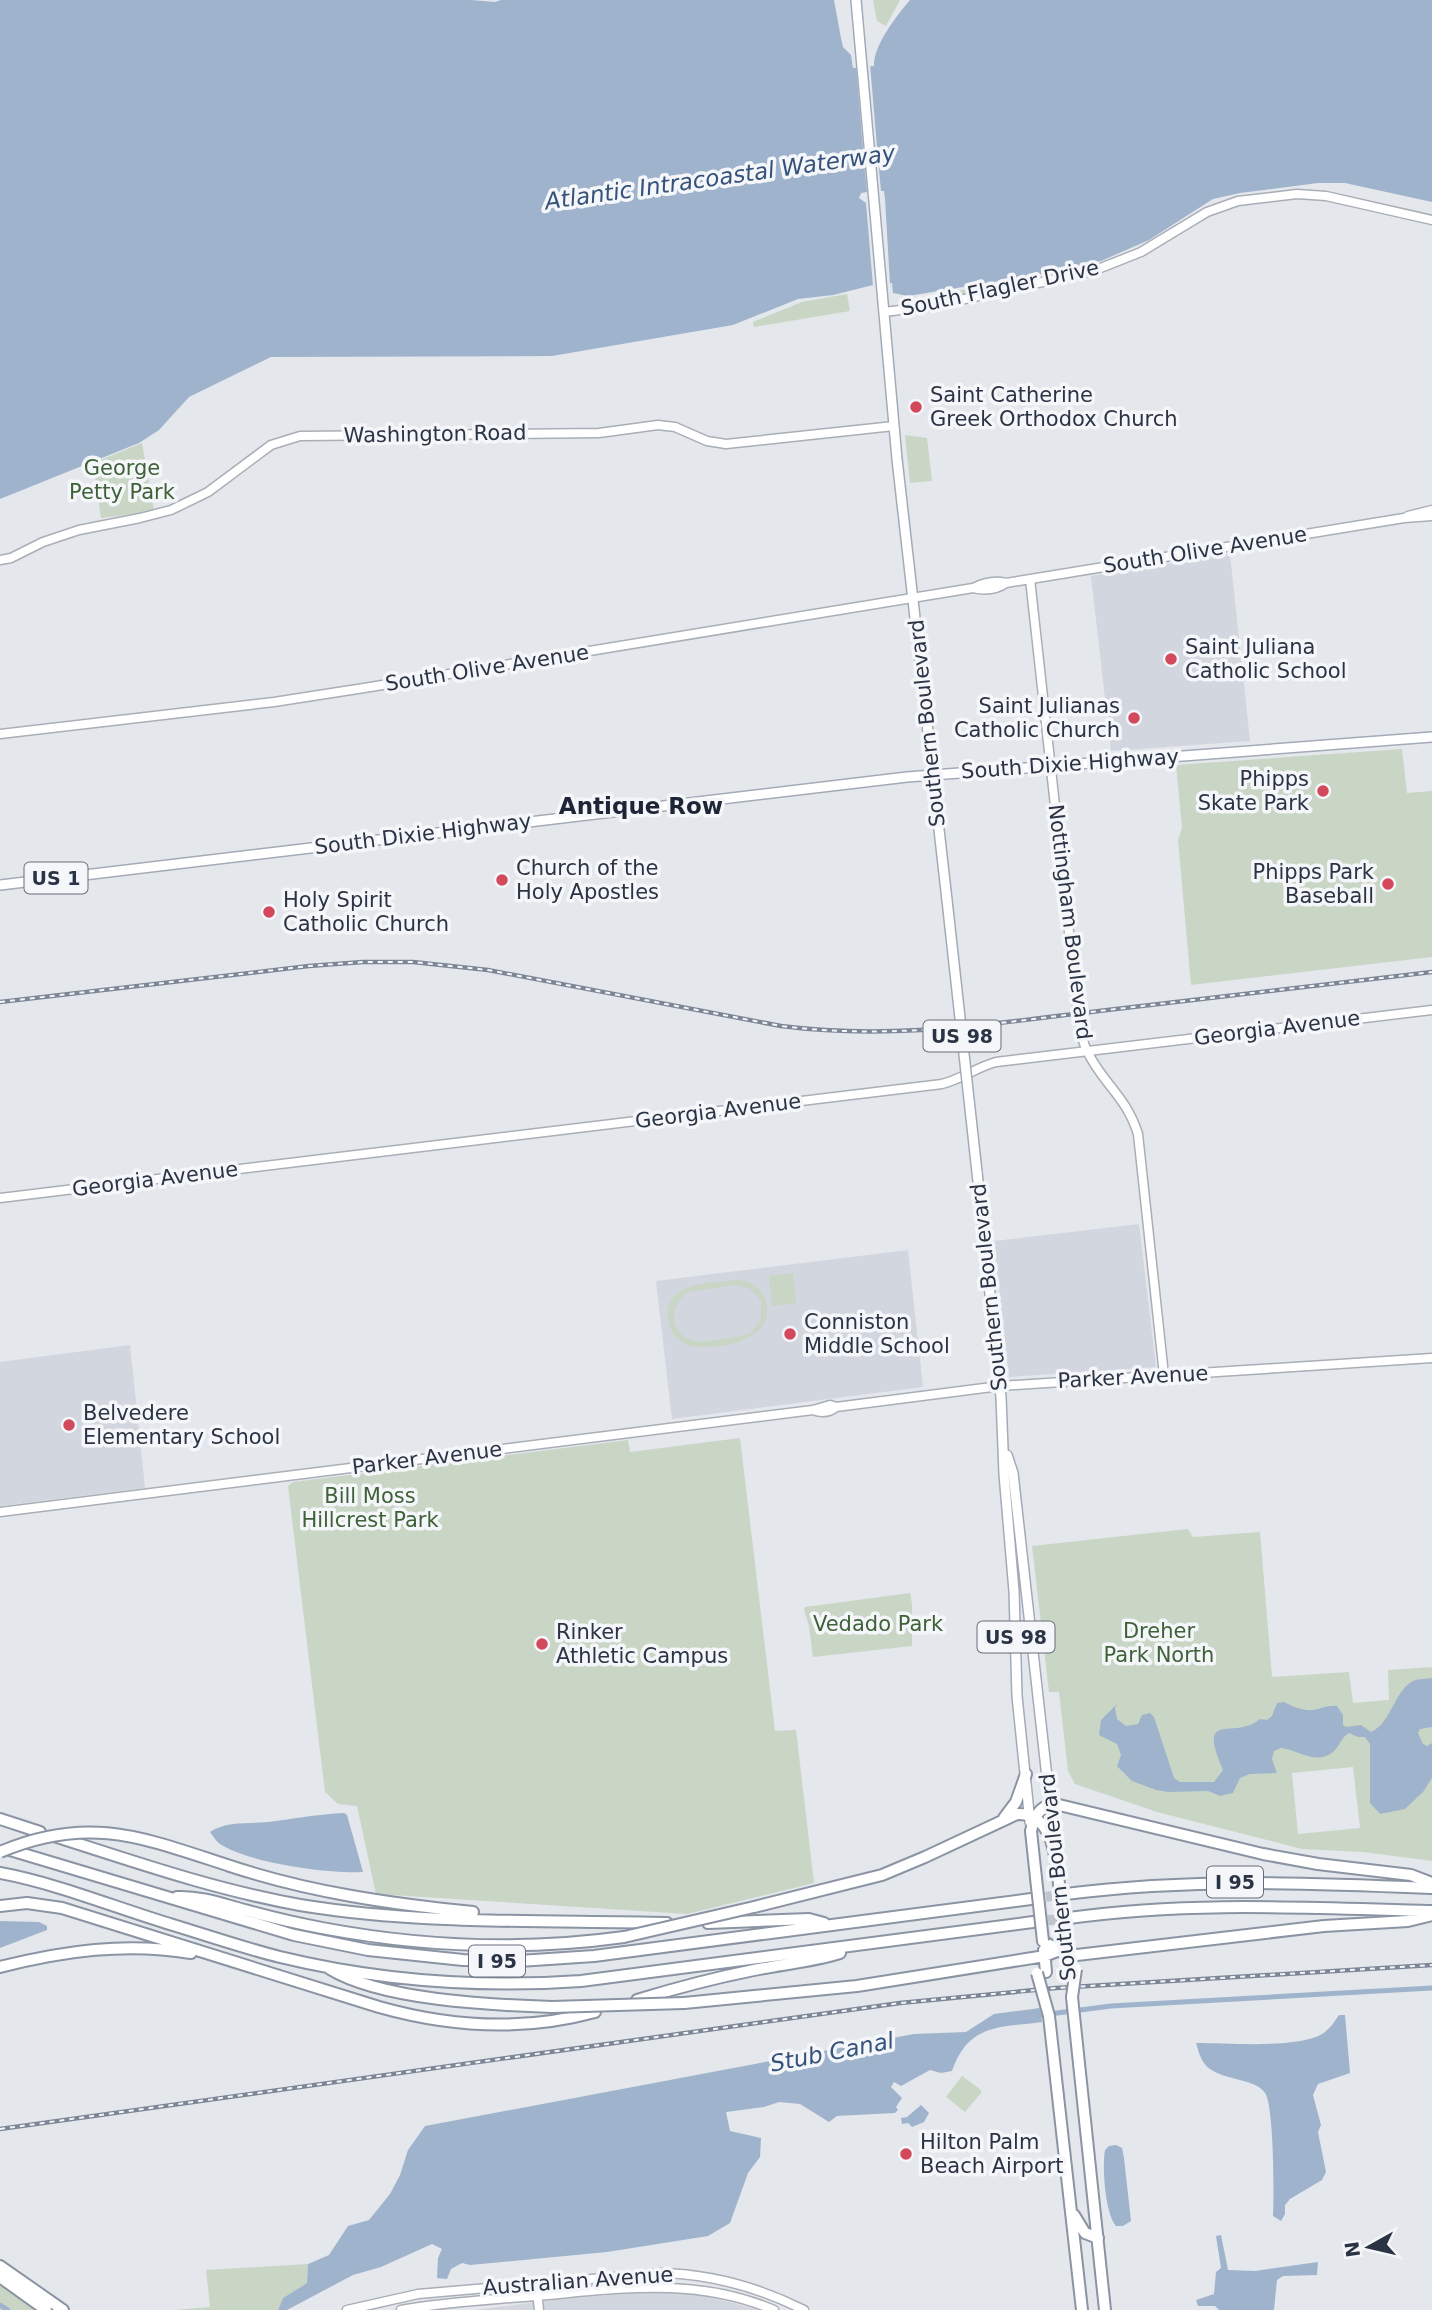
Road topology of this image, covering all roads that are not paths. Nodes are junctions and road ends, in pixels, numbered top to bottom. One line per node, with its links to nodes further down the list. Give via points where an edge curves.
1 (856, 0): 3 (main road, Southern Boulevard / US 98)
2 (1432, 220): 3 (street, South Flagler Drive, via 1318,195 1238,201 1207,212 1142,252 1093,271 954,302)
3 (884, 312): 4 (main road, Southern Boulevard / US 98)
4 (894, 426): 8 (street, Washington Road, via 732,444 716,444 658,425 599,433 300,436 271,445 215,488 171,510 79,530); 10 (main road, Southern Boulevard / US 98)
5 (1432, 510): 7 (street)
6 (1432, 516): 7 (street)
7 (1404, 518): 9 (street, South Olive Avenue)
8 (0, 560)
9 (1030, 579): 10 (street, South Olive Avenue, via 999,588); 13 (street, Nottingham Boulevard)
10 (913, 598): 11 (street, South Olive Avenue, via 274,702); 14 (main road, Southern Boulevard / US 98)
11 (0, 734)
12 (1432, 737): 13 (main road, South Dixie Highway / US 1)
13 (1051, 765): 14 (main road, South Dixie Highway / US 1); 17 (street, Nottingham Boulevard, via 1077,1010)
14 (932, 774): 15 (main road, South Dixie Highway / US 1); 21 (main road, Southern Boulevard / US 98, bridge)
15 (0, 885)
16 (1432, 1010): 17 (street, Georgia Avenue)
17 (1087, 1051): 18 (street, Georgia Avenue, via 996,1062 942,1084); 20 (street, Nottingham Boulevard, via 1122,1099 1138,1134)
18 (0, 1198)
19 (1432, 1358): 20 (street, Parker Avenue)
20 (1164, 1375): 21 (street, Parker Avenue)
21 (1000, 1386): 22 (main road, Southern Boulevard / US 98); 23 (street, Parker Avenue)
22 (1004, 1446): 24 (main road, Southern Boulevard / US 98); 25 (main road, Southern Boulevard / US 98, via 1013,1473)
23 (0, 1512)
24 (1011, 1541): 25 (main road); 26 (main road, Southern Boulevard / US 98)
25 (1023, 1569): 27 (main road, Southern Boulevard / US 98)
26 (1015, 1608): 27 (main road, via 1021,1631); 28 (main road, Southern Boulevard / US 98)
27 (1031, 1635): 29 (main road, Southern Boulevard / US 98)
28 (1016, 1637): 29 (main road); 30 (main road, Southern Boulevard / US 98)
29 (1034, 1660): 31 (main road, Southern Boulevard / US 98)
30 (1026, 1774): 32 (main road, Southern Boulevard / US 98); 34 (highway, via 1016,1802)
31 (1049, 1805): 32 (highway); 37 (main road, Southern Boulevard / US 98); 40 (highway, via 1309,1863 1411,1875)
32 (1032, 1816): 34 (highway, via 1017,1814); 37 (highway, via 1041,1822); 52 (highway, Southern Boulevard, bridge)
33 (0, 1819): 35 (highway)
34 (1002, 1820): 42 (highway, bridge, via 882,1875 624,1937 526,1946 433,1943 312,1926 192,1896)
35 (40, 1832)
36 (54, 1836): 47 (highway, via 199,1881 292,1903 378,1914)
37 (1055, 1848): 54 (highway, Southern Boulevard / US 98, bridge, via 1065,1938)
38 (5, 1851): 42 (highway, I 95); 47 (highway, bridge, via 54,1834 96,1831 132,1836 304,1887)
39 (0, 1873): 59 (highway, I 95, via 281,1957)
40 (1432, 1886): 41 (highway, I 95, via 1241,1882)
41 (1066, 1894)
42 (168, 1897): 51 (highway, I 95, via 321,1941 463,1960 576,1958)
43 (1031, 1899): 51 (highway, I 95)
44 (2, 1905): 58 (highway, via 62,1908)
45 (1432, 1913): 46 (highway, I 95, via 1234,1905); 55 (highway, via 1408,1921 1324,1926)
46 (1069, 1918)
47 (531, 1920): 49 (highway)
48 (1033, 1922): 53 (highway, I 95)
49 (667, 1923)
50 (708, 1923): 51 (highway, via 809,1919)
51 (831, 1925)
52 (1043, 1941): 54 (highway); 56 (highway, Southern Boulevard)
53 (872, 1944): 59 (highway, I 95, via 526,1984 426,1980); 63 (highway)
54 (1062, 1952): 55 (highway); 56 (highway); 61 (highway, Southern Boulevard / US 98)
55 (1103, 1952): 61 (highway)
56 (1045, 1956): 57 (highway); 62 (highway, Southern Boulevard)
57 (1016, 1960): 59 (highway, bridge, via 857,1986 684,2003 551,2007 415,1994 347,1979); 62 (highway)
58 (239, 1964): 60 (highway, via 175,1951 118,1947 60,1953); 64 (highway, via 379,2007 446,2022 518,2025)
59 (321, 1964)
60 (0, 1967)
61 (1073, 1969): 66 (highway, Southern Boulevard, bridge, via 1072,1997)
62 (1042, 1972): 65 (highway, Southern Boulevard, bridge)
63 (637, 2000)
64 (594, 2012)
65 (1072, 2210): 66 (highway, via 1085,2232); 78 (highway, Southern Boulevard)
66 (1098, 2238): 79 (highway, Southern Boulevard)
67 (0, 2264): 73 (highway)
68 (0, 2277): 72 (highway)
69 (536, 2283): 70 (street); 71 (street, Australian Avenue, via 690,2274 745,2286); 74 (street, Australian Avenue, via 418,2294)
70 (537, 2296): 75 (street, Australian Avenue); 76 (street); 77 (street, Australian Avenue, via 679,2287 734,2296)
71 (803, 2309)
72 (46, 2310)
73 (63, 2310)
74 (347, 2310)
75 (401, 2310)
76 (539, 2310)
77 (774, 2310)
78 (1082, 2310)
79 (1105, 2310)

